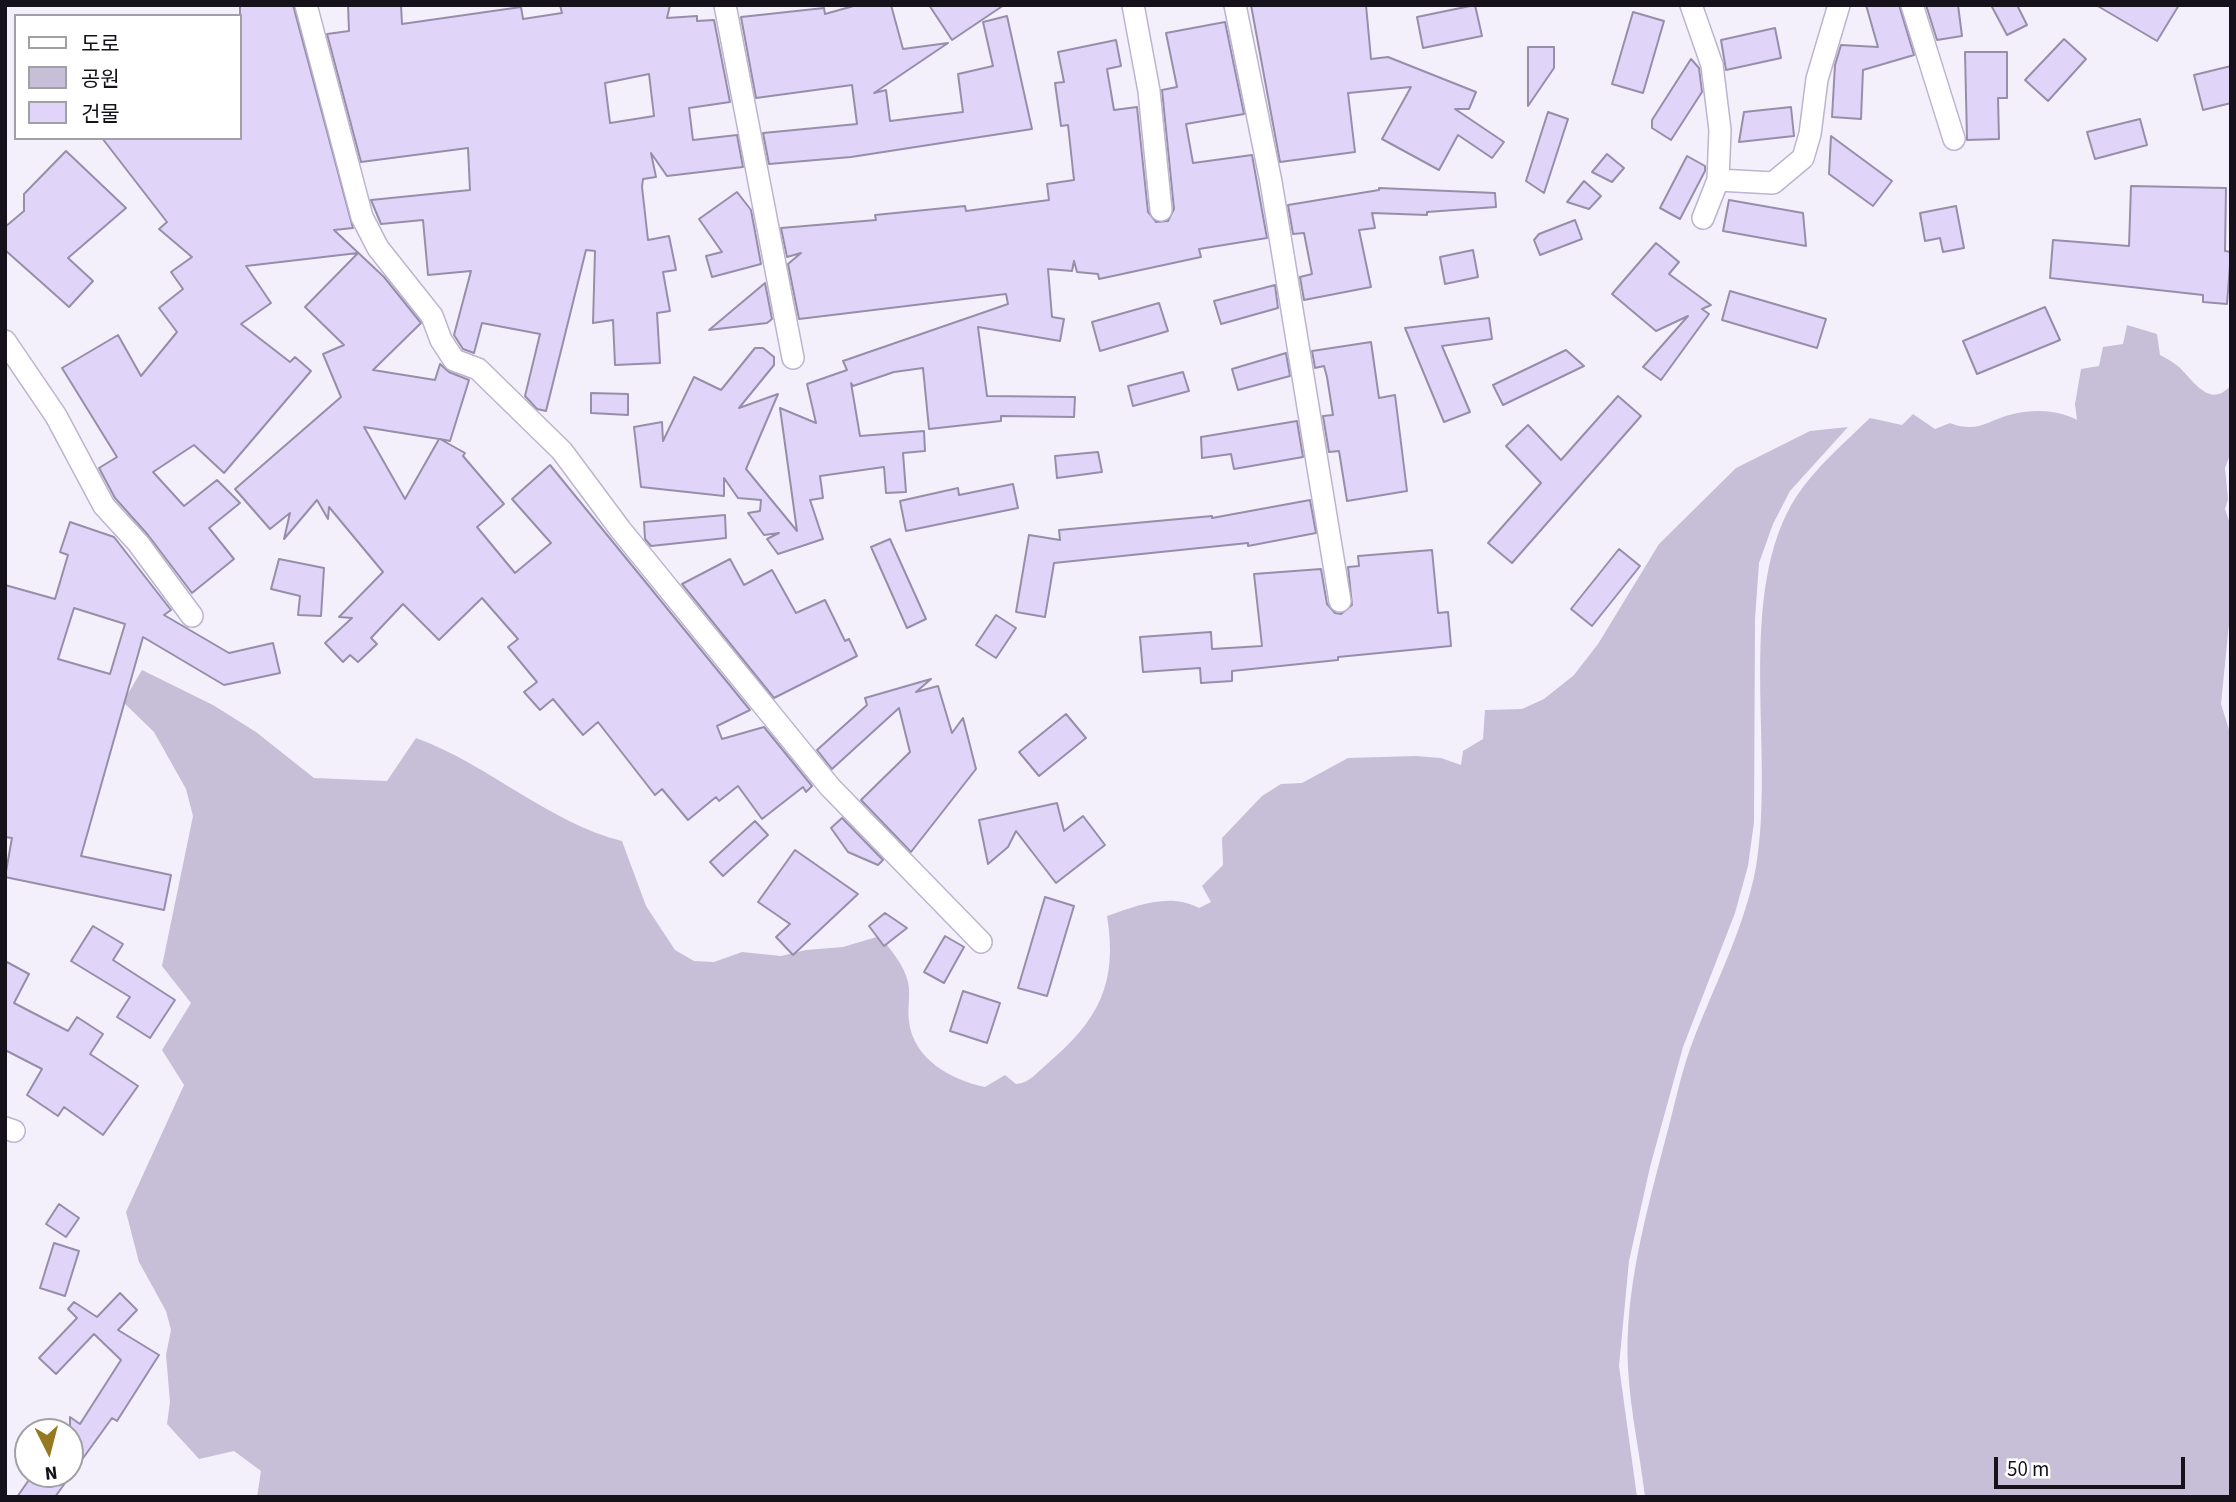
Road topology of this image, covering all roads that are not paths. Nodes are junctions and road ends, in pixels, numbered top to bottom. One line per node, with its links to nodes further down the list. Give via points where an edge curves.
1 (306, 5): 16 (street, via 362,216 377,248 432,316 454,360 478,369 562,451 830,787)
2 (725, 5): 13 (street)
3 (1133, 5): 10 (street, via 1149,91)
4 (1235, 5): 14 (street, via 1271,182)
5 (1690, 5): 9 (street, via 1712,65 1720,130)
6 (1839, 5): 9 (street, via 1817,79 1803,158 1773,183)
7 (1912, 5): 8 (street)
8 (1954, 139)
9 (1718, 180): 11 (street)
10 (1161, 210)
11 (1703, 218)
12 (5, 341): 15 (street, via 56,415 104,506)
13 (793, 358)
14 (1340, 601)
15 (192, 616)
16 (981, 942)

